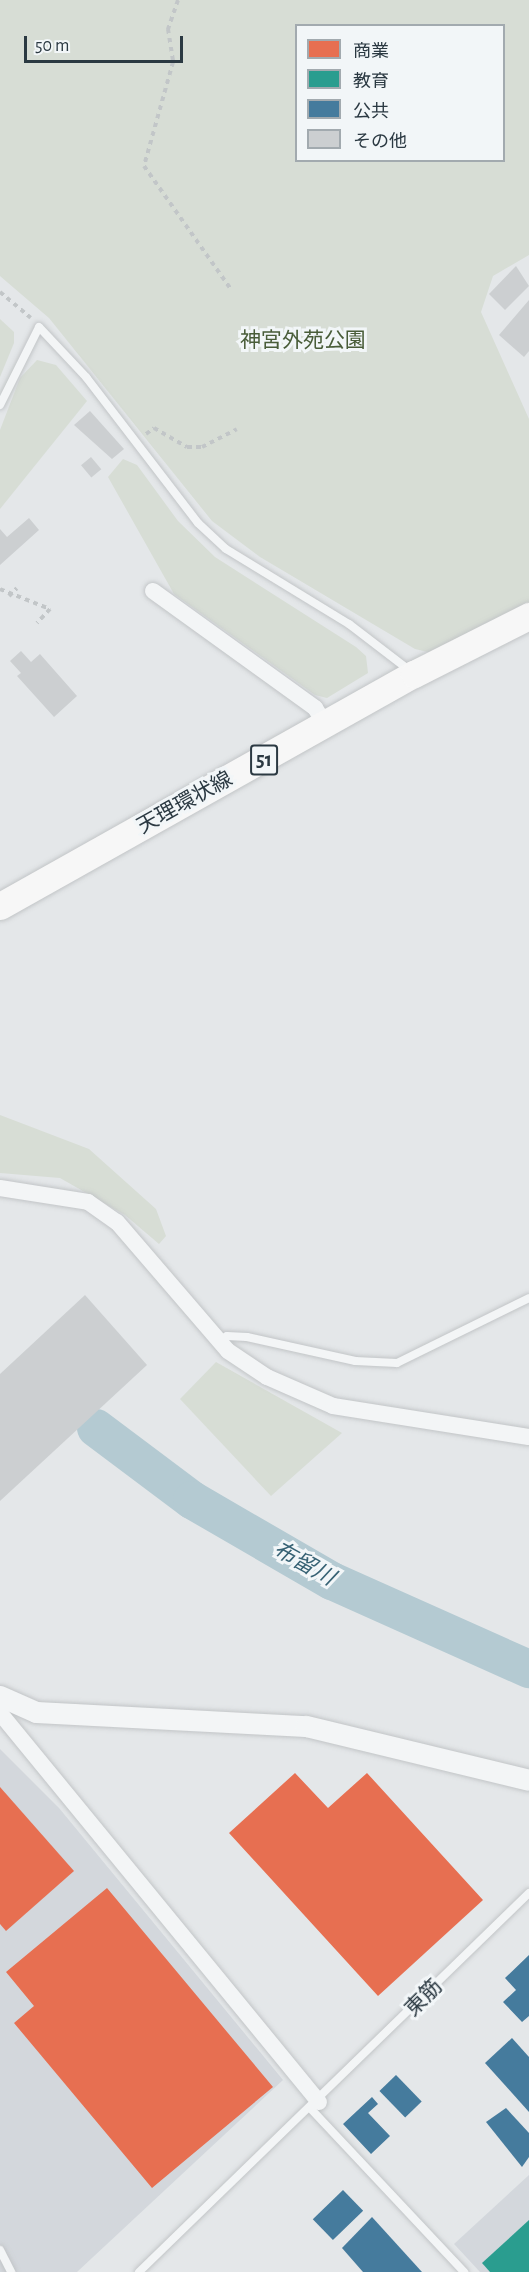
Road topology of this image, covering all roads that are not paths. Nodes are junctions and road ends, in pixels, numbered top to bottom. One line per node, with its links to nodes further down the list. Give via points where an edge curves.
1 (0, 405): 4 (lane, via 39,327 171,490 226,549 349,624)
2 (153, 591): 5 (street, via 315,708)
3 (529, 616): 4 (main road, 天理環状線 / 51)
4 (414, 674): 5 (main road, 天理環状線 / 51)
5 (327, 725): 6 (main road, 天理環状線 / 51)
6 (0, 906)
7 (0, 1188): 9 (street, via 88,1202 117,1222)
8 (529, 1298): 9 (lane, via 397,1364 356,1361 248,1337 227,1336)
9 (219, 1341): 10 (street, via 267,1377 333,1406)
10 (529, 1437)
11 (0, 1696): 13 (street, via 36,1712 306,1726)
12 (0, 1713): 15 (street)
13 (529, 1780)
14 (529, 1893): 15 (lane, 東筋)
15 (315, 2106): 18 (lane, 東筋); 19 (lane)
16 (0, 2250): 17 (lane)
17 (11, 2272)
18 (139, 2272)
19 (464, 2272)

